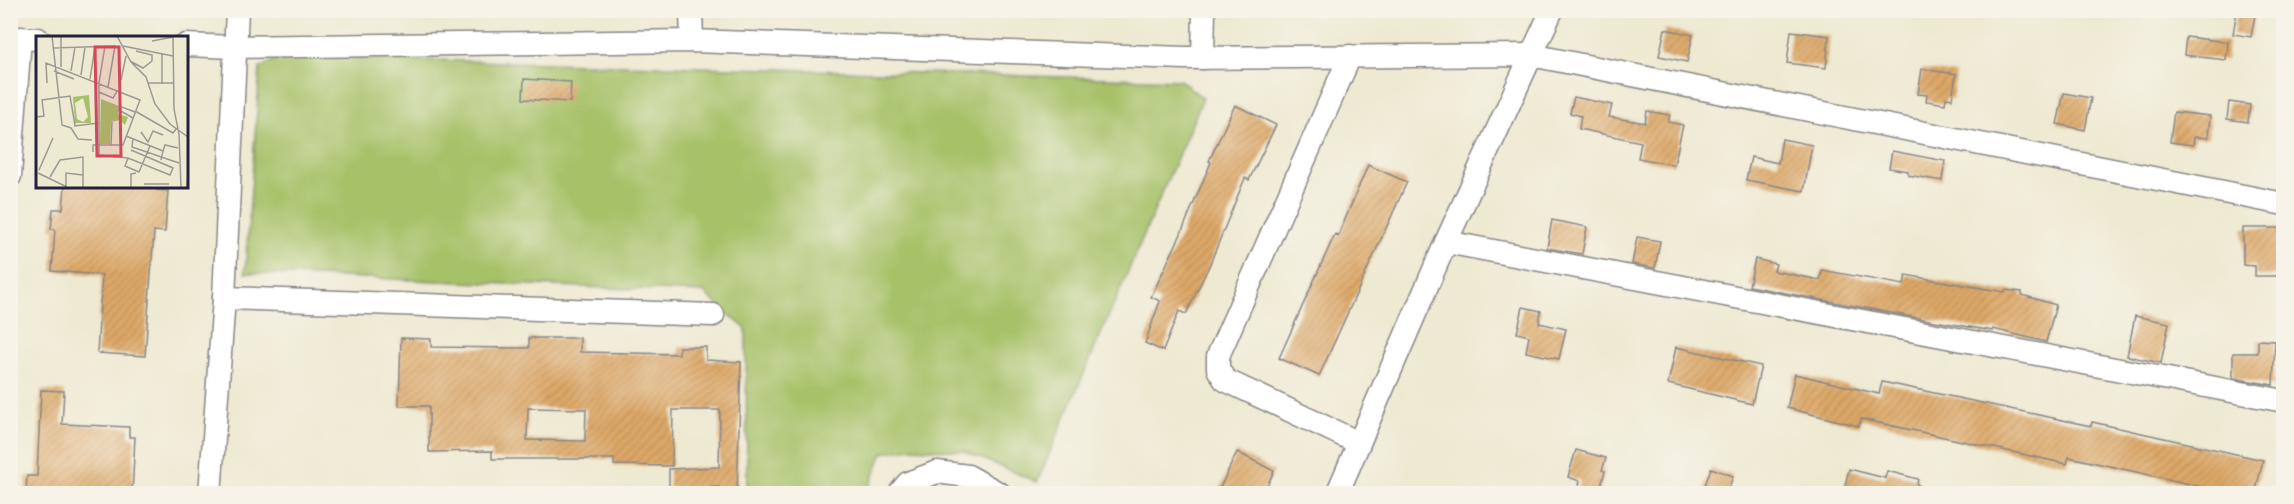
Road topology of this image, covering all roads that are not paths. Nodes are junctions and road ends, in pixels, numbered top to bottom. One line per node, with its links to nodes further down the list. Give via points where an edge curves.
1 (237, 10): 8 (lane)
2 (692, 10): 6 (lane)
3 (1204, 10): 11 (lane)
4 (1552, 10): 9 (lane)
5 (36, 39): 12 (lane, via 20,38)
6 (692, 41): 8 (lane); 11 (lane)
7 (188, 45): 8 (lane)
8 (234, 47): 15 (lane)
9 (1531, 55): 10 (lane); 13 (lane); 14 (lane)
10 (1350, 56): 11 (lane); 18 (lane, via 1218,356 1218,369 1225,380)
11 (1203, 58)
12 (10, 176)
13 (2283, 204)
14 (1446, 242): 17 (lane); 18 (lane)
15 (224, 298): 16 (lane); 19 (lane)
16 (713, 315)
17 (2283, 401)
18 (1359, 443): 22 (lane)
19 (210, 494)
20 (899, 494): 21 (lane, via 908,483 937,472 968,476)
21 (1000, 494)
22 (1337, 494)

